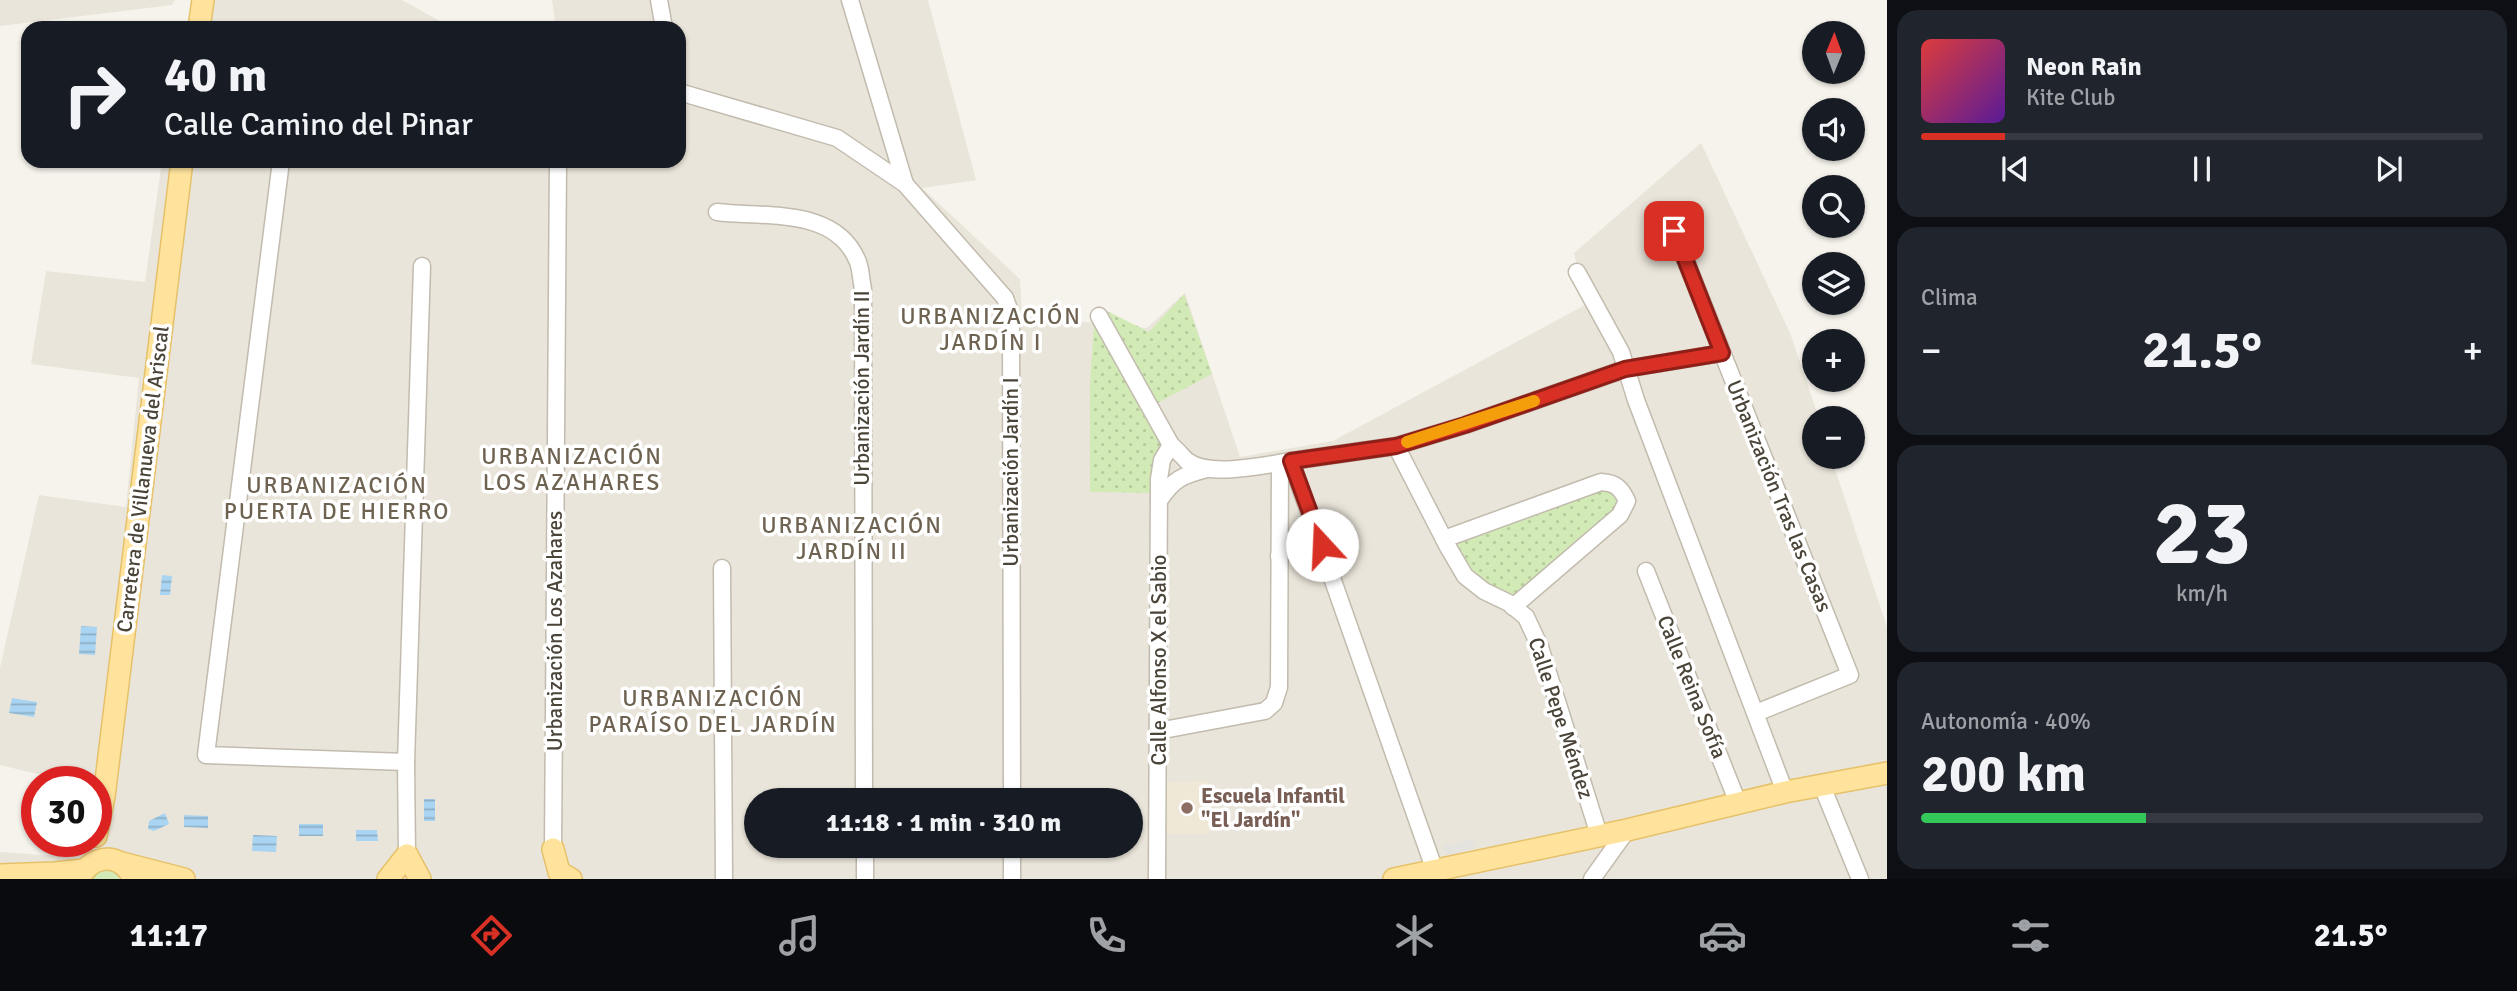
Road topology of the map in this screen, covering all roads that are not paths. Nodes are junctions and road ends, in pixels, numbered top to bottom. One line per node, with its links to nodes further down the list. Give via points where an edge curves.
1 (203, 0): 4 (main road)
2 (659, 0): 5 (street)
3 (850, 0): 10 (street, Urbanización Jardín I)
4 (200, 21)
5 (663, 21)
6 (686, 94): 10 (street, Urbanización Jardín I, via 837,138)
7 (181, 168): 32 (main road, Carretera de Villanueva del Ariscal)
8 (280, 168): 31 (street, via 206,755)
9 (558, 168): 42 (street, Urbanización Los Azahares)
10 (905, 184): 36 (street, Urbanización Jardín I, via 995,285 1011,315)
11 (717, 212): 35 (street, Urbanización Jardín II, via 819,223 844,238 858,261 863,289)
12 (1677, 223): 16 (street, Urbanización Tras las Casas, via 1674,231)
13 (422, 266): 31 (street)
14 (1577, 272): 17 (street, via 1621,352)
15 (1099, 316): 18 (street)
16 (1722, 353): 17 (street); 29 (street, Urbanización Tras las Casas, via 1850,675)
17 (1625, 369): 19 (street); 29 (street)
18 (1171, 445): 21 (street, via 1189,462); 22 (street, Calle Alfonso X el Sabio, via 1162,460)
19 (1396, 446): 20 (street); 23 (street, Calle Pepe Méndez)
20 (1285, 462): 21 (street); 24 (street); 25 (street)
21 (1208, 469): 22 (street, via 1170,483)
22 (1159, 501): 30 (street, Calle Alfonso X el Sabio)
23 (1444, 539): 28 (street, Calle Pepe Méndez, via 1465,576); 28 (street, via 1601,482 1612,482 1622,490 1628,501 1620,515)
24 (1322, 545): 25 (street, via 1297,536); 48 (street)
25 (1279, 556): 30 (street, via 1279,687 1274,703 1265,711)
26 (722, 568): 56 (street)
27 (1646, 570): 38 (street, Calle Reina Sofía)
28 (1513, 607): 41 (street, Calle Pepe Méndez, via 1526,617 1540,647)
29 (1756, 713): 37 (street)
30 (1158, 731): 59 (street, Calle Alfonso X el Sabio)
31 (406, 762): 43 (street)
32 (108, 766)
33 (1887, 773): 34 (main road)
34 (1822, 786): 37 (main road); 62 (street)
35 (864, 788)
36 (1012, 788)
37 (1786, 792): 38 (main road)
38 (1738, 803): 40 (main road)
39 (112, 825): 46 (main road)
40 (1628, 830): 41 (main road); 61 (street)
41 (1599, 835): 48 (main road)
42 (553, 849): 54 (main road); 55 (main road, via 559,872)
43 (407, 855): 51 (main road); 52 (main road); 53 (main road)
44 (864, 858): 57 (street)
45 (1012, 858): 58 (street)
46 (124, 867): 47 (main road, via 99,860); 50 (main road)
47 (84, 871): 49 (main road)
48 (1435, 871): 60 (main road)
49 (0, 875)
50 (184, 879)
51 (388, 879)
52 (405, 879)
53 (420, 879)
54 (544, 879)
55 (571, 879)
56 (724, 879)
57 (865, 879)
58 (1012, 879)
59 (1157, 879)
60 (1394, 879)
61 (1592, 879)
62 (1860, 879)

